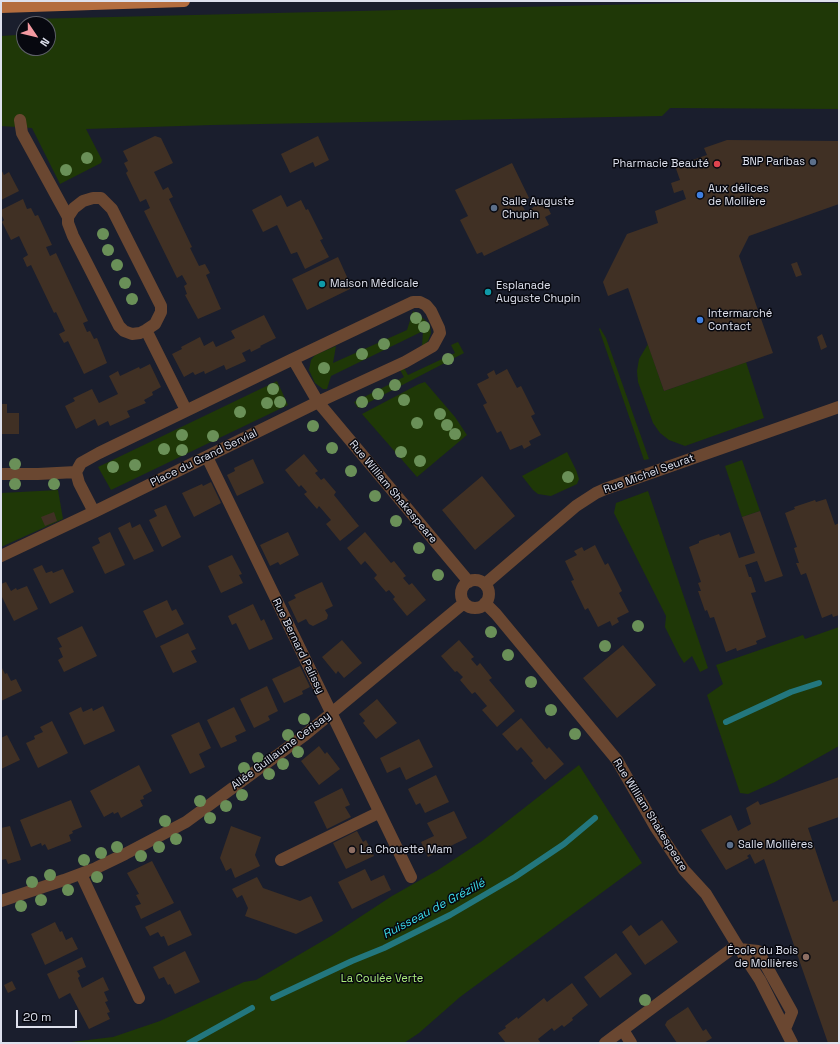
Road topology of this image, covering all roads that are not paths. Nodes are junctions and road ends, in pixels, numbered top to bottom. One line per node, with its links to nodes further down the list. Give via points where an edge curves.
1 (184, 1): 2 (main road)
2 (1, 7)
3 (20, 120): 4 (street, via 22,133)
4 (68, 217): 5 (street, via 74,236 119,326 132,334); 5 (street, via 83,201 93,198 101,198 112,209 161,306 159,318)
5 (146, 330): 9 (street)
6 (292, 359): 7 (street); 7 (street, via 413,302 420,302 431,311 440,333 433,346 405,362); 9 (street)
7 (318, 402): 10 (street, Place du Grand Servial); 15 (street, Rue William Shakespeare)
8 (839, 407): 16 (street, Rue Michel Seurat, via 605,488 576,506)
9 (186, 410): 11 (street, via 99,452 81,463)
10 (207, 457): 13 (street, Place du Grand Servial); 19 (street, Rue Bernard Palissy)
11 (76, 472): 12 (street); 13 (street)
12 (1, 474)
13 (94, 512): 14 (street, Place du Grand Servial)
14 (1, 556)
15 (469, 582): 16 (street, via 480,581); 17 (street, via 461,593)
16 (485, 584): 18 (street, via 489,593)
17 (464, 603): 18 (street, via 475,608); 19 (street, Allée Guillaume Cerisay)
18 (485, 603): 25 (street, Rue William Shakespeare, via 617,760 656,828 684,870 706,894)
19 (331, 714): 20 (street, Rue Bernard Palissy); 22 (street, Allée Guillaume Cerisay, via 186,822)
20 (378, 813): 21 (street); 23 (street, Rue Bernard Palissy)
21 (281, 860)
22 (81, 874): 24 (street, Allée Guillaume Cerisay); 26 (street)
23 (411, 877)
24 (1, 901)
25 (738, 947): 27 (street); 30 (street, Rue William Shakespeare, via 760,980)
26 (139, 998)
27 (623, 1030): 28 (street); 29 (street)
28 (605, 1043)
29 (631, 1043)
30 (792, 1043)

